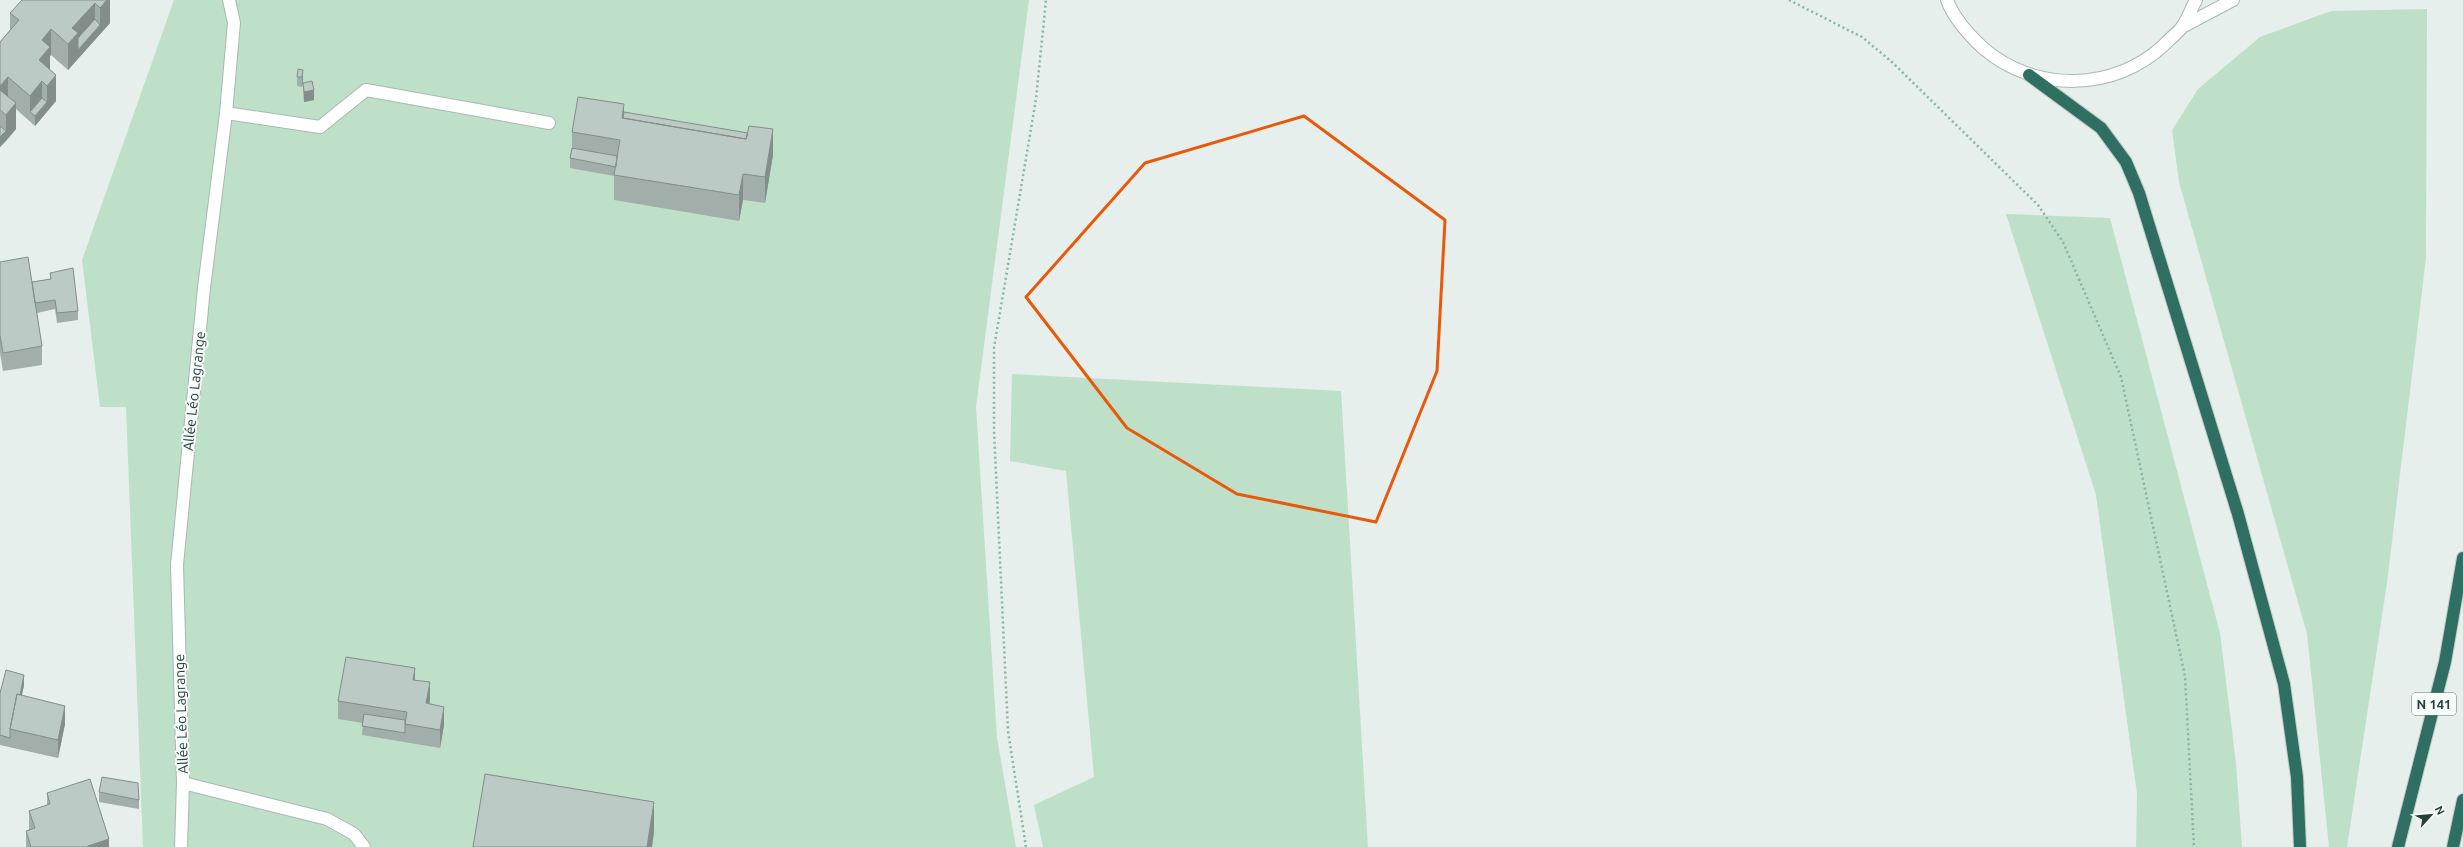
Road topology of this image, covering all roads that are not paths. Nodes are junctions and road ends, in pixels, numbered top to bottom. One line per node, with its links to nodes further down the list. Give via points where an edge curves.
1 (229, 0): 7 (street, Allée Léo Lagrange, via 234,23)
2 (2196, 0): 5 (street)
3 (2233, 0): 5 (street)
4 (1947, 2): 6 (street, via 1969,35 1996,59)
5 (2182, 27): 6 (street, via 2151,57 2113,76 2071,82)
6 (2029, 75): 14 (highway, via 2101,128 2126,162 2139,193 2238,514 2280,669 2297,777)
7 (226, 113): 8 (street, via 320,127 366,90); 10 (street, Allée Léo Lagrange, via 204,288 177,565)
8 (549, 123)
9 (2463, 558): 15 (highway, N 141, via 2445,662)
10 (183, 783): 12 (street, Allée Léo Lagrange); 13 (street, Allée Léo Lagrange, via 327,819 354,834)
11 (2463, 800): 16 (highway)
12 (181, 847)
13 (364, 847)
14 (2300, 847)
15 (2398, 847)
16 (2453, 847)

